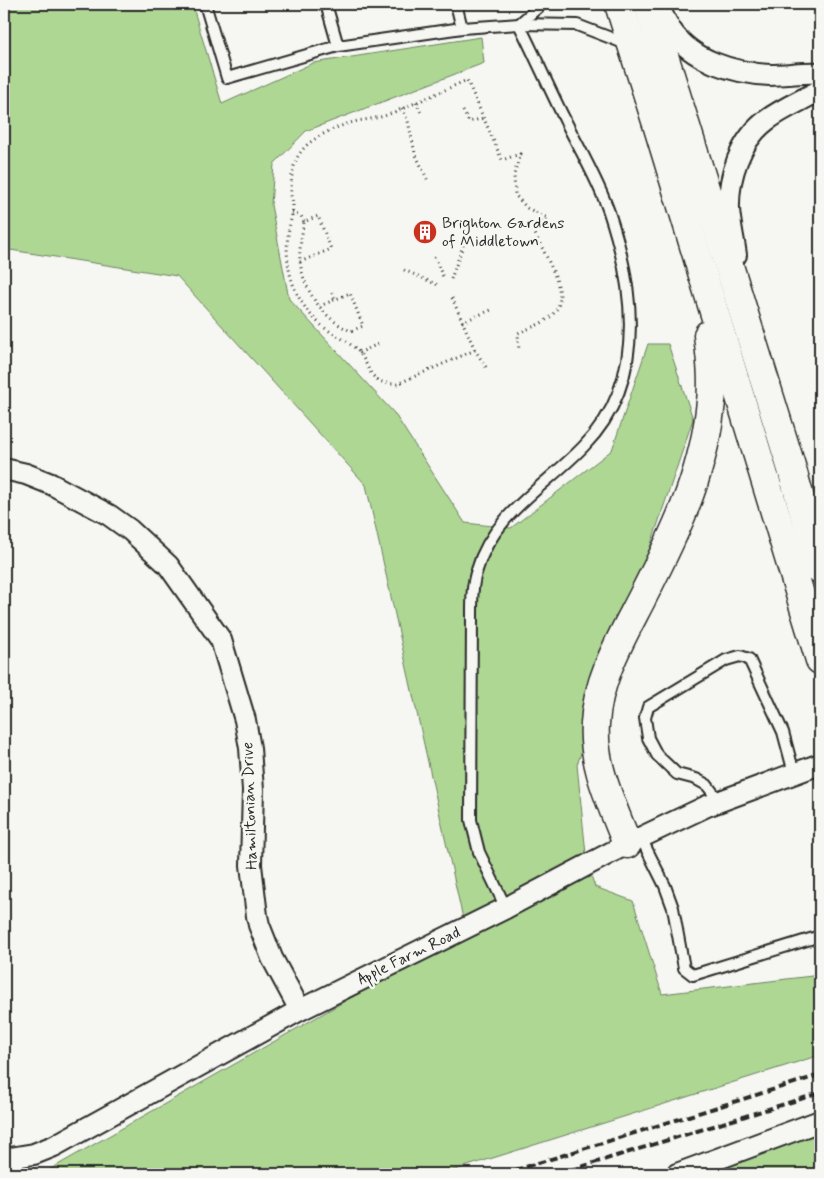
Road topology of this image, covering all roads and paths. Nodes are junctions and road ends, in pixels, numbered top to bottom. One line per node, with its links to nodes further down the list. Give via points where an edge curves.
1 (205, 4): 10 (lane, via 227,78)
2 (326, 4): 10 (lane)
3 (456, 4): 9 (lane)
4 (542, 4): 8 (lane)
5 (619, 4): 11 (highway)
6 (648, 4): 35 (highway)
7 (657, 4): 12 (street, via 671,30 685,46 709,61 739,71 770,75)
8 (520, 24): 9 (lane); 11 (lane, via 577,25); 49 (lane, via 608,211 622,262 631,330 627,368 617,398 603,423 584,446 518,505 488,544 477,570 472,615 471,820 479,852)
9 (462, 28): 10 (lane)
10 (338, 46)
11 (632, 47): 26 (highway)
12 (820, 73)
13 (820, 90): 35 (street, via 764,122 739,155 729,209)
14 (416, 102): 15 (path); 17 (path); 18 (path, via 467,80)
15 (402, 108): 19 (path, via 415,153); 20 (path, via 385,116 354,122 312,140 293,166)
16 (462, 111): 18 (path, via 469,122)
17 (422, 115)
18 (484, 118): 39 (path, via 502,160 520,154 514,175 515,194 527,208 548,218 532,228 558,287 558,308 541,323 518,334)
19 (428, 181)
20 (292, 213): 21 (path, via 301,216); 40 (path, via 287,250 291,281 296,292 318,323)
21 (304, 222): 24 (path); 24 (path, via 318,216 330,249)
22 (464, 243): 28 (path)
23 (434, 257): 27 (path)
24 (300, 262): 33 (path, via 306,284)
25 (404, 270): 29 (path)
26 (701, 274): 44 (highway); 48 (highway, via 711,363 711,409 705,443 675,532 616,647 603,682 594,726 604,784)
27 (444, 279)
28 (451, 279)
29 (438, 285)
30 (332, 293): 32 (path)
31 (452, 298): 36 (path)
32 (335, 300): 33 (path); 33 (path, via 350,293 363,326 351,331 344,328)
33 (320, 306)
34 (491, 310): 36 (path)
35 (744, 314): 43 (highway, via 792,466)
36 (462, 322): 38 (path)
37 (378, 344): 40 (path)
38 (475, 350): 40 (path, via 397,384 389,384 369,373); 41 (path)
39 (519, 351)
40 (359, 353)
41 (486, 367)
42 (4, 469): 51 (street, Hamiltonian Drive, via 51,484 130,530 168,565 221,640 250,748 253,790 251,865 257,916 272,958)
43 (820, 569)
44 (820, 660)
45 (820, 764): 46 (street, Apple Farm Road)
46 (794, 774): 47 (street, Apple Farm Road); 47 (lane, via 783,732 749,659 740,656 726,660 648,707 645,718 648,738 656,754 677,774 707,785)
47 (719, 801): 48 (street, Apple Farm Road)
48 (634, 841): 49 (street, Apple Farm Road); 50 (lane, via 665,886 674,908 684,968 693,975)
49 (506, 908): 51 (street, Apple Farm Road)
50 (820, 936)
51 (300, 1010): 53 (street, Apple Farm Road, via 54,1146 34,1154)
52 (820, 1121): 54 (street)
53 (4, 1158)
54 (677, 1174)

